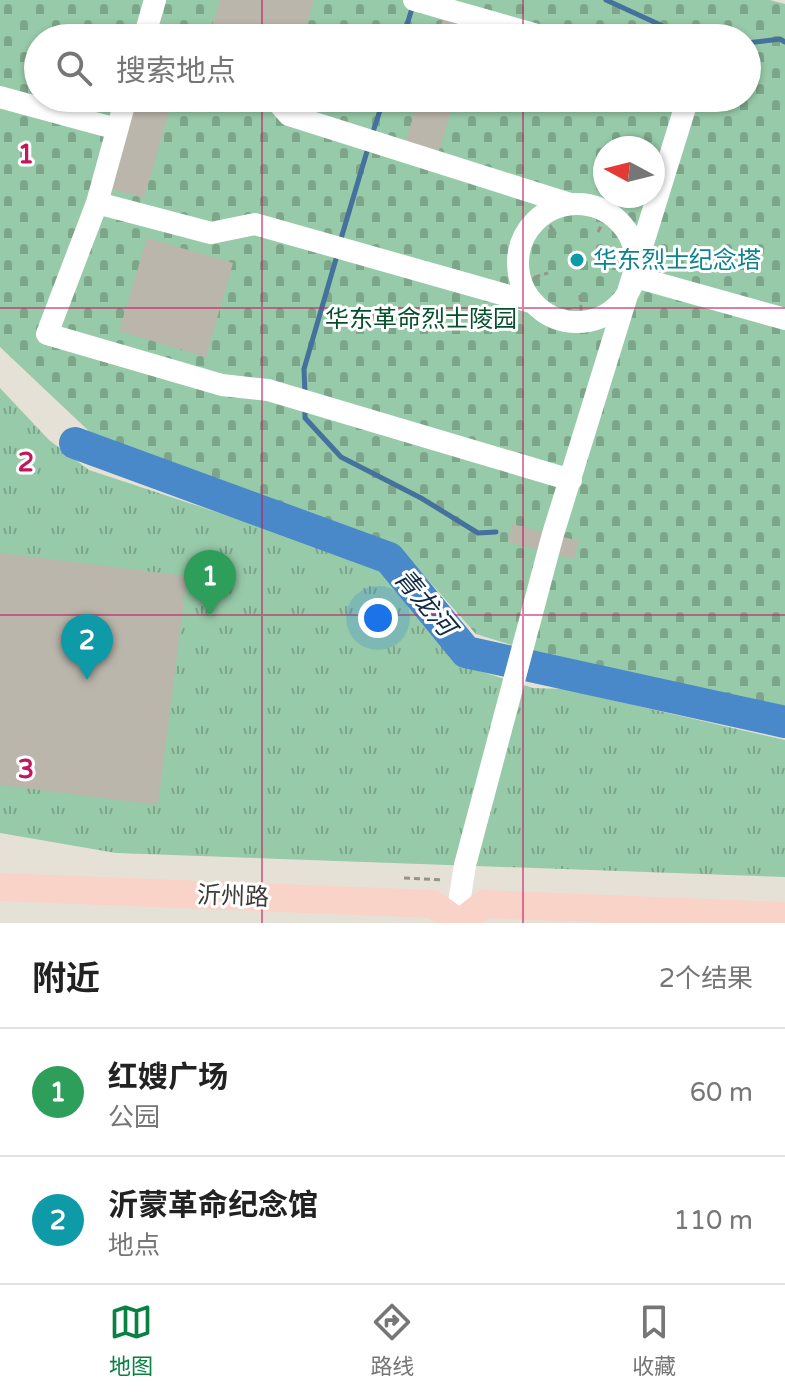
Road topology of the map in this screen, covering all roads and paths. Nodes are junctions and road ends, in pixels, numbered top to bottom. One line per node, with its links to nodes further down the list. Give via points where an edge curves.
1 (155, 0): 3 (street)
2 (420, 2): 4 (street)
3 (148, 24)
4 (498, 24)
5 (0, 97): 6 (street)
6 (24, 104)
7 (55, 112): 11 (street)
8 (122, 112): 11 (street)
9 (286, 112): 13 (street)
10 (684, 112): 15 (street)
11 (117, 129): 12 (street)
12 (97, 203): 18 (street, via 211,233 255,224); 21 (street, via 47,334 222,385 268,390)
13 (570, 204): 15 (street, via 590,204 603,222 623,225 633,241); 16 (street, via 552,209 549,224 525,234 519,251)
14 (548, 273): 16 (path)
15 (635, 277): 19 (street); 20 (street, via 614,310); 21 (street)
16 (521, 281): 18 (street)
17 (580, 295): 20 (path)
18 (534, 303): 20 (street, via 547,315)
19 (785, 319)
20 (582, 322)
21 (571, 480): 24 (street, via 465,865)
22 (0, 887): 24 (main road, 沂州路, via 433,904)
23 (785, 916): 24 (main road, via 484,904)
24 (459, 923)

